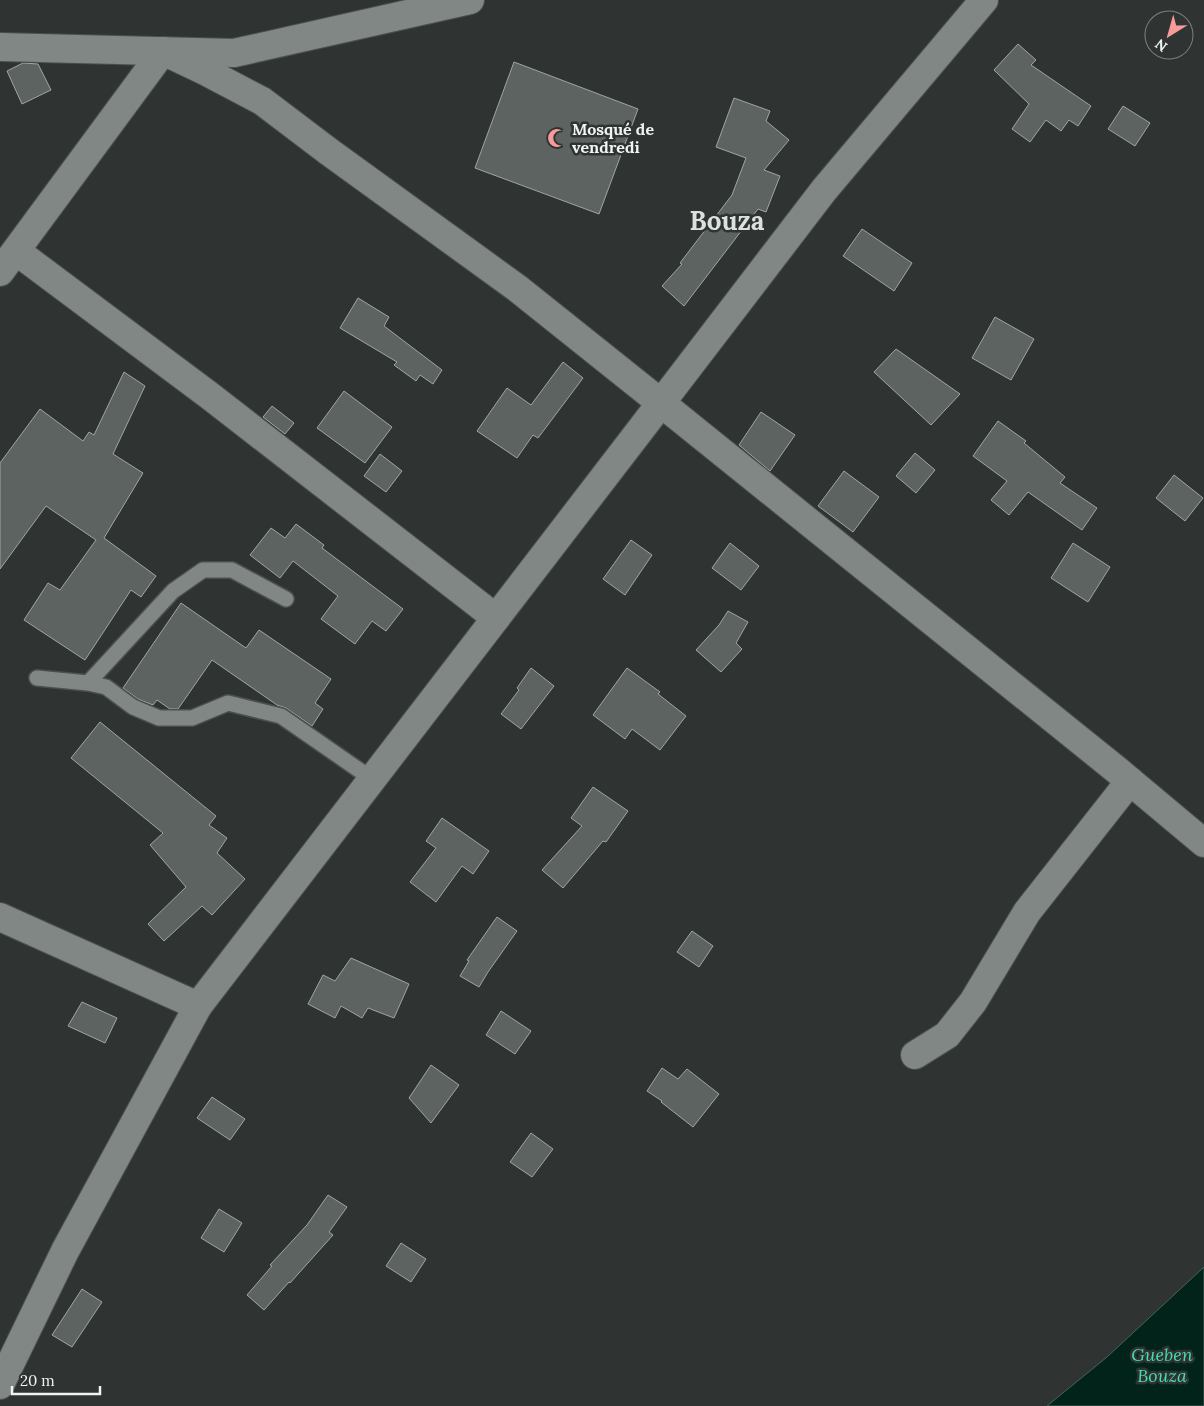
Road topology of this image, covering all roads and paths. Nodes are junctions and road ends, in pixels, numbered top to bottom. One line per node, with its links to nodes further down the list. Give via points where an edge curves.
1 (470, 0): 4 (street, via 234,53)
2 (984, 0): 7 (street, via 824,190)
3 (0, 48): 4 (street)
4 (162, 52): 5 (street); 7 (street, via 262,101 517,288)
5 (16, 251): 6 (street); 9 (street, via 210,396)
6 (0, 272)
7 (661, 403): 9 (street); 13 (street)
8 (286, 599): 11 (lane, via 232,570 203,570 173,592)
9 (496, 618): 12 (street)
10 (37, 678): 11 (lane)
11 (88, 683): 12 (lane, via 106,687 133,707 159,718 192,718 228,703 281,716)
12 (372, 779): 16 (street)
13 (1130, 781): 14 (street); 17 (street, via 1027,912 974,1002 947,1035)
14 (1204, 843)
15 (0, 917): 16 (street)
16 (198, 1006): 18 (street, via 65,1251)
17 (915, 1055)
18 (0, 1385)

